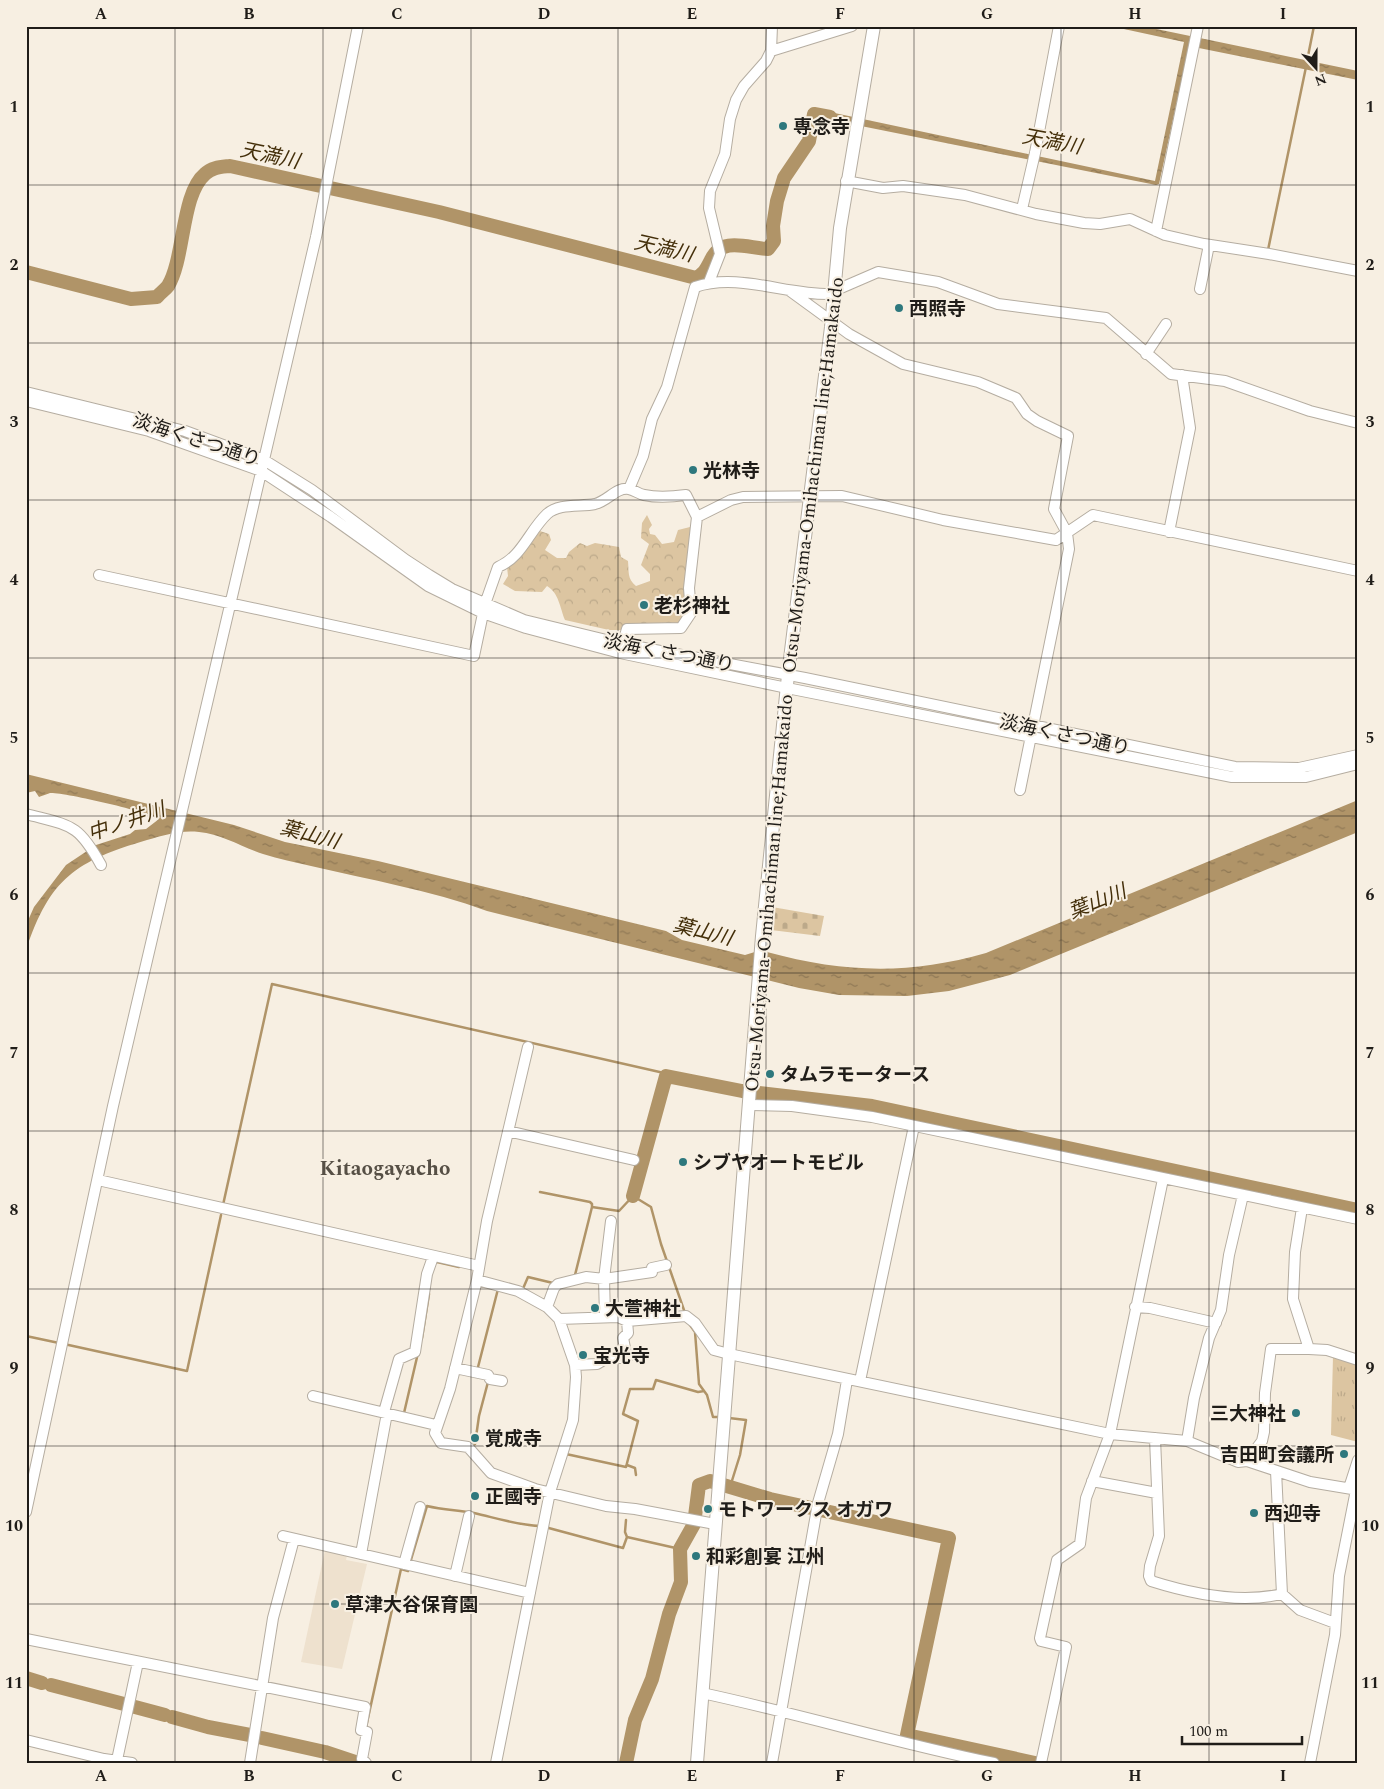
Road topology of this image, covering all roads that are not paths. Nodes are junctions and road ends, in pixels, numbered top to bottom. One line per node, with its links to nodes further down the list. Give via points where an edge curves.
1 (358, 26): 24 (street, via 326,195)
2 (772, 26): 7 (street)
3 (852, 26): 7 (street)
4 (874, 26): 8 (main road, Otsu-Moriyama-Omihachiman line;Hamakaido)
5 (1059, 26): 9 (street)
6 (1198, 26): 10 (street)
7 (771, 51): 13 (street, via 736,100 725,154 710,191 709,208 719,248)
8 (846, 181): 9 (street, via 883,188 903,186 965,194); 16 (main road, Otsu-Moriyama-Omihachiman line;Hamakaido)
9 (1022, 209): 10 (street, via 1084,223 1130,219)
10 (1156, 232): 11 (street)
11 (1209, 245): 12 (street); 14 (street)
12 (1358, 271)
13 (709, 282): 15 (street); 26 (street, via 694,287 670,378 652,419 643,456)
14 (1200, 289)
15 (790, 291): 16 (street); 17 (street)
16 (834, 292): 17 (main road, Otsu-Moriyama-Omihachiman line;Hamakaido); 19 (street, via 878,272 904,274 948,285 998,304 1106,318)
17 (832, 322): 27 (main road, Otsu-Moriyama-Omihachiman line;Hamakaido); 30 (street, via 903,364 978,382 1016,398 1032,418 1068,436 1054,510)
18 (1166, 324): 19 (street)
19 (1146, 354): 20 (street, via 1171,374)
20 (1182, 375): 23 (street, via 1225,381 1310,411); 29 (street, via 1190,428)
21 (26, 392): 24 (street, 淡海くさつ通り, via 184,431)
22 (26, 402): 25 (street, 淡海くさつ通り, via 149,431)
23 (1358, 423)
24 (264, 460): 25 (street); 34 (street, 淡海くさつ通り, via 312,490 406,560)
25 (261, 471): 33 (street); 34 (street, 淡海くさつ通り, via 428,586)
26 (629, 489): 28 (street, via 660,498 686,495); 34 (street, via 614,492 607,500 596,504 560,508 548,513 517,554 498,567)
27 (810, 496): 28 (street, via 743,497); 30 (street, via 842,496 943,520 1056,540); 36 (main road, Otsu-Moriyama-Omihachiman line;Hamakaido)
28 (697, 517): 35 (street, via 689,588 691,613 681,628 627,630)
29 (1169, 532): 30 (street, via 1093,515); 31 (street)
30 (1067, 533): 38 (street, via 1069,549)
31 (1358, 571)
32 (99, 575): 33 (street)
33 (229, 603): 34 (street, via 474,656); 50 (street)
34 (484, 608): 35 (street, 淡海くさつ通り, via 526,628)
35 (621, 648): 36 (street, 淡海くさつ通り); 37 (street, 淡海くさつ通り)
36 (788, 675): 37 (main road, Otsu-Moriyama-Omihachiman line;Hamakaido); 38 (street, 淡海くさつ通り)
37 (787, 688): 38 (street, 淡海くさつ通り); 45 (main road, Otsu-Moriyama-Omihachiman line;Hamakaido)
38 (1032, 732): 39 (street, 淡海くさつ通り, via 1234,767 1299,768); 40 (street, 淡海くさつ通り, via 1232,777 1306,777); 41 (street)
39 (1358, 755)
40 (1358, 764)
41 (1020, 790)
42 (26, 814): 43 (street, via 77,830)
43 (101, 865)
44 (528, 1047): 47 (street)
45 (749, 1096): 46 (street); 67 (main road, Otsu-Moriyama-Omihachiman line;Hamakaido)
46 (914, 1126): 49 (street); 73 (street)
47 (508, 1131): 48 (street); 57 (street)
48 (634, 1160)
49 (1163, 1179): 51 (street); 61 (street)
50 (98, 1180): 55 (street); 88 (street)
51 (1243, 1195): 52 (street); 65 (street)
52 (1302, 1208): 53 (street); 66 (street, via 1295,1252 1293,1299)
53 (1358, 1219)
54 (611, 1221): 58 (street)
55 (433, 1257): 57 (street); 75 (street, via 427,1274 415,1352 399,1359)
56 (666, 1265): 58 (street, via 652,1268 652,1272)
57 (476, 1266): 59 (street)
58 (604, 1279): 60 (street, via 586,1277 558,1284); 62 (street)
59 (477, 1280): 60 (street, via 518,1291); 70 (street)
60 (547, 1307): 63 (street)
61 (1135, 1307): 65 (street); 77 (street)
62 (605, 1316): 63 (street); 64 (street)
63 (559, 1319): 69 (street)
64 (627, 1321): 67 (street, via 686,1316 714,1350); 69 (street, via 628,1333 623,1338 627,1358 606,1358 597,1364)
65 (1216, 1323): 79 (street, via 1194,1398)
66 (1309, 1349): 68 (street, via 1327,1350); 81 (street, via 1271,1349 1264,1432 1262,1441)
67 (729, 1354): 71 (street); 90 (main road, Otsu-Moriyama-Omihachiman line;Hamakaido)
68 (1358, 1360)
69 (575, 1365): 85 (street, via 573,1420)
70 (455, 1368): 72 (street); 76 (street, via 440,1422)
71 (847, 1380): 73 (street); 103 (street, via 838,1434 818,1503)
72 (502, 1381)
73 (860, 1381): 77 (street)
74 (313, 1396): 75 (street)
75 (386, 1413): 76 (street); 93 (street)
76 (436, 1425): 85 (street, via 438,1441 468,1447 492,1473)
77 (1110, 1434): 78 (street); 83 (street)
78 (1155, 1438): 79 (street); 86 (street)
79 (1188, 1442): 81 (street, via 1238,1462)
80 (1358, 1460): 84 (street)
81 (1247, 1461): 82 (street)
82 (1276, 1472): 84 (street, via 1310,1482); 97 (street)
83 (1092, 1481): 86 (street); 107 (street, via 1086,1498 1080,1544 1057,1560 1040,1638 1066,1648)
84 (1354, 1489): 98 (street, via 1339,1576)
85 (550, 1492): 90 (street, via 606,1506); 96 (street)
86 (1157, 1493): 97 (street, via 1159,1536 1150,1566 1151,1581 1218,1597)
87 (420, 1508): 94 (street)
88 (26, 1512)
89 (470, 1516): 95 (street)
90 (715, 1524): 102 (main road, Otsu-Moriyama-Omihachiman line;Hamakaido)
91 (283, 1536): 92 (street)
92 (294, 1539): 93 (street); 101 (street, via 273,1618)
93 (361, 1554): 94 (street)
94 (404, 1564): 95 (street)
95 (455, 1576): 96 (street)
96 (530, 1593): 111 (street)
97 (1282, 1594): 98 (street, via 1300,1610)
98 (1335, 1623): 115 (street)
99 (26, 1639): 100 (street)
100 (138, 1662): 101 (street); 105 (street)
101 (261, 1687): 109 (street); 110 (street, via 365,1707 361,1730 367,1732 362,1759)
102 (702, 1693): 103 (street); 112 (main road, Otsu-Moriyama-Omihachiman line;Hamakaido)
103 (782, 1710): 113 (street); 114 (street, via 872,1736)
104 (26, 1740): 106 (street)
105 (117, 1760): 106 (street); 108 (street)
106 (103, 1761)
107 (1041, 1761)
108 (132, 1763)
109 (250, 1763)
110 (366, 1763)
111 (496, 1763)
112 (696, 1763)
113 (772, 1763)
114 (994, 1763)
115 (1310, 1763)

